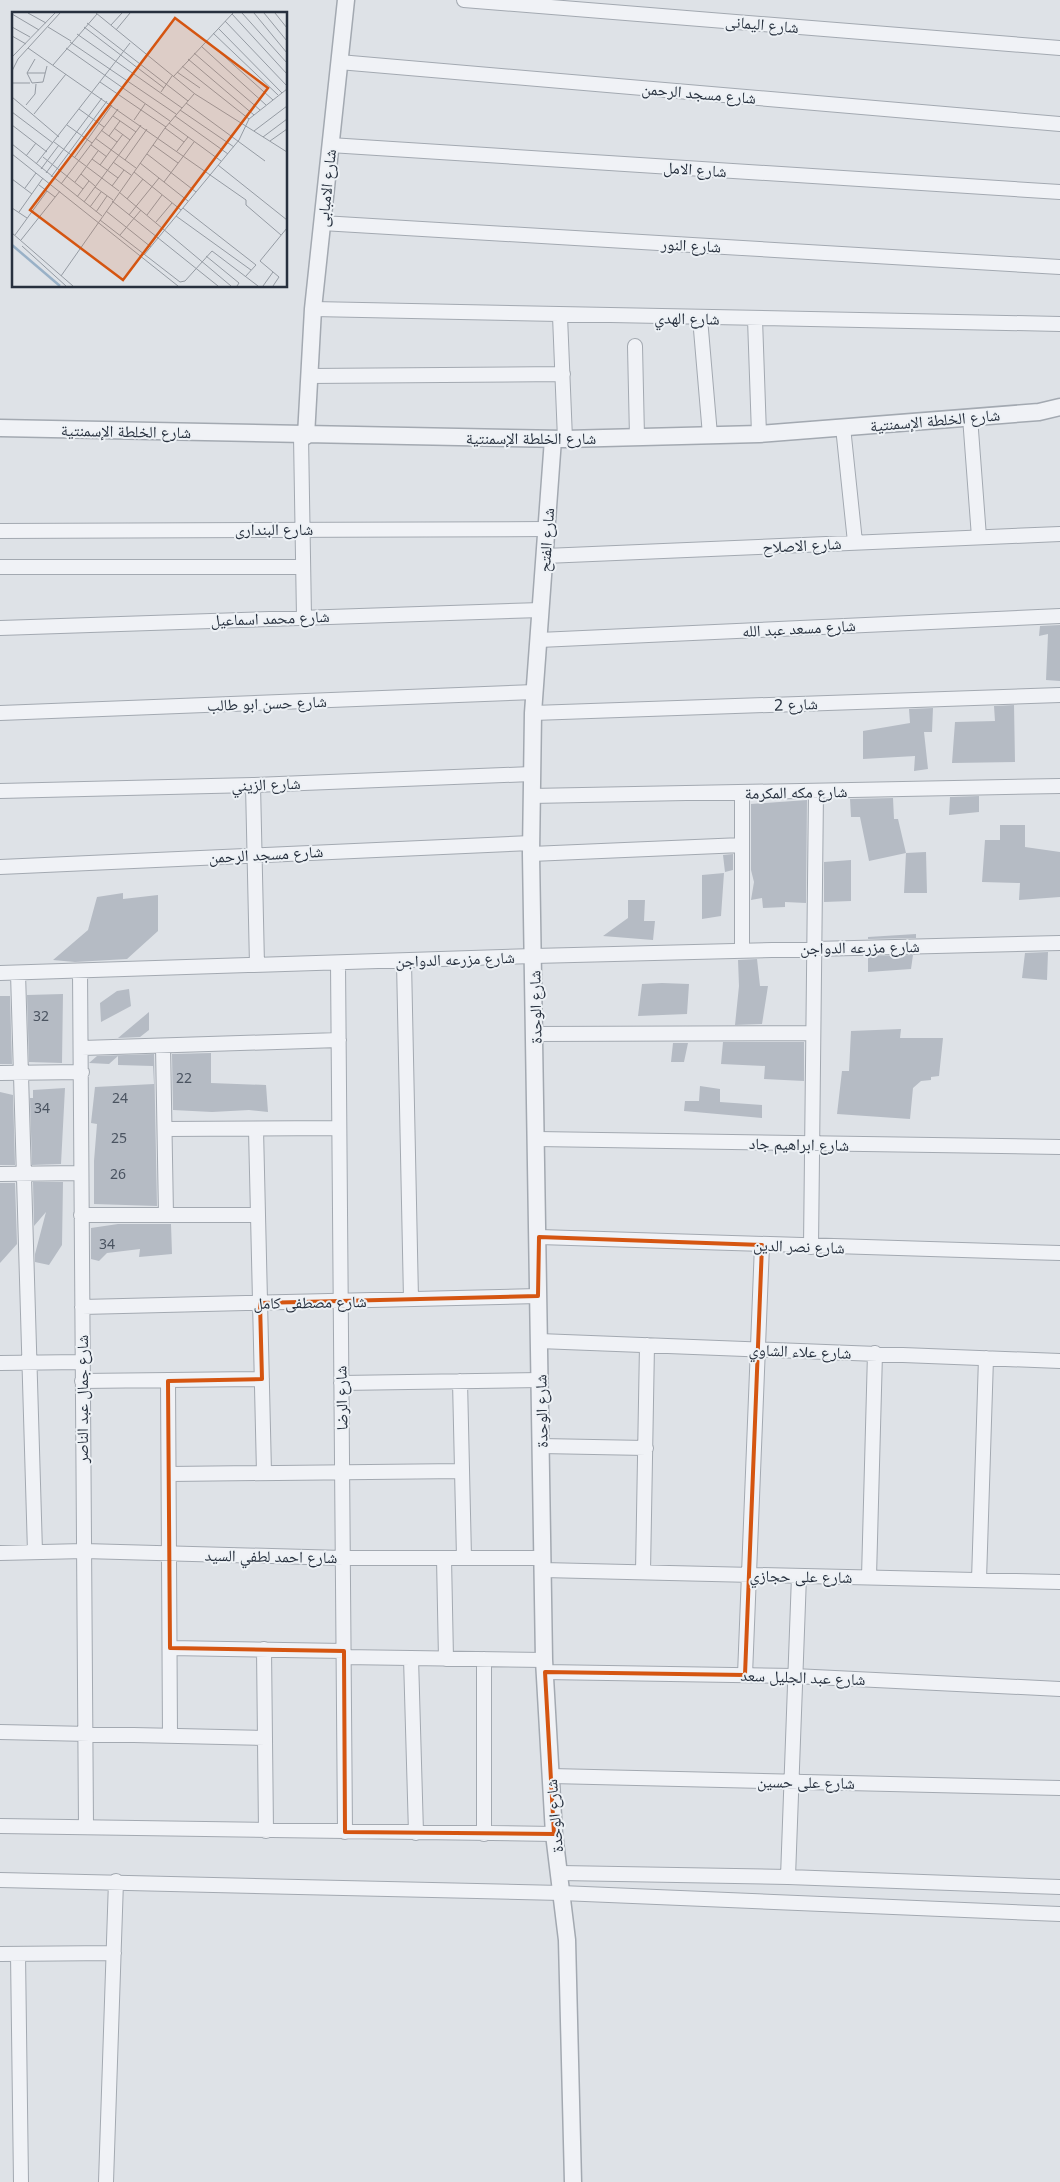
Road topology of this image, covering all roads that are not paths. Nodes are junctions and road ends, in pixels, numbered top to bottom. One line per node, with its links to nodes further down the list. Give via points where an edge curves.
1 (346, 0): 4 (street, شارع الامبابى)
2 (464, 0): 3 (street, شارع اليمانى)
3 (1060, 48)
4 (339, 62): 5 (street, شارع مسجد الرحمن); 6 (street, شارع الامبابى)
5 (1060, 124)
6 (330, 145): 7 (street, شارع الامل); 8 (street, شارع الامبابى)
7 (1060, 192)
8 (322, 223): 9 (street, شارع النور); 10 (street, شارع الامبابى)
9 (1060, 267)
10 (313, 310): 11 (street, شارع الهدي); 17 (street, شارع الامبابى)
11 (560, 316): 12 (street, شارع الهدي); 16 (street)
12 (700, 318): 13 (street, شارع الهدي); 23 (street)
13 (755, 319): 14 (street, شارع الهدي); 22 (street)
14 (1060, 324)
15 (635, 346): 25 (street)
16 (563, 374): 17 (street); 26 (street)
17 (310, 376): 24 (street, شارع الامبابى)
18 (1060, 407): 19 (street, شارع الخلطة الإسمنتية, via 1038,412)
19 (970, 417): 20 (street, شارع الخلطة الإسمنتية); 31 (street)
20 (843, 427): 22 (street, شارع الخلطة الإسمنتية); 32 (street)
21 (0, 428): 24 (street, شارع الخلطة الإسمنتية)
22 (759, 434): 23 (street, شارع الخلطة الإسمنتية)
23 (710, 435): 25 (street, شارع الخلطة الإسمنتية)
24 (303, 436): 26 (street, شارع الخلطة الإسمنتية); 27 (street)
25 (637, 437): 26 (street, شارع الخلطة الإسمنتية)
26 (559, 439): 28 (street, شارع الفتح)
27 (302, 529): 28 (street, شارع البندارى); 29 (street, شارع البندارى); 35 (street)
28 (547, 529): 33 (street, شارع الفتح)
29 (0, 531)
30 (1060, 534): 31 (street, شارع الاصلاح)
31 (979, 537): 32 (street, شارع الاصلاح)
32 (855, 542): 33 (street, شارع الاصلاح)
33 (545, 556): 36 (street, شارع الفتح)
34 (0, 567): 35 (street)
35 (303, 567): 38 (street)
36 (541, 610): 38 (street, شارع محمد اسماعيل); 40 (street, شارع الفتح)
37 (1060, 616): 40 (street, شارع مسعد عبد الله)
38 (304, 617): 39 (street, شارع محمد اسماعيل)
39 (0, 628)
40 (539, 640): 41 (street, شارع الوحدة)
41 (535, 692): 43 (street, شارع حسن ابو طالب); 44 (street, شارع الوحدة)
42 (1060, 695): 44 (street, شارع 2)
43 (0, 713)
44 (533, 713): 45 (street, شارع الوحدة)
45 (531, 774): 46 (street, شارع الزيني); 51 (street, شارع الوحدة)
46 (253, 785): 48 (street, شارع الزيني); 54 (street)
47 (1060, 786): 49 (street, شارع مكه المكرمة)
48 (0, 791)
49 (816, 792): 50 (street, شارع مكه المكرمة); 57 (street)
50 (742, 793): 51 (street, شارع مكه المكرمة); 52 (street)
51 (531, 796): 53 (street, شارع الوحدة)
52 (742, 845): 53 (street, شارع مسجد الرحمن); 58 (street)
53 (531, 848): 54 (street, شارع مسجد الرحمن); 59 (street, شارع الوحدة)
54 (255, 855): 55 (street, شارع مسجد الرحمن); 62 (street)
55 (0, 867)
56 (1060, 943): 57 (street, شارع مزرعه الدواجن)
57 (814, 948): 58 (street, شارع مزرعه الدواجن); 66 (street)
58 (742, 950): 59 (street, شارع مزرعه الدواجن)
59 (534, 956): 60 (street, شارع مزرعه الدواجن); 67 (street, شارع الوحدة)
60 (404, 962): 61 (street, شارع مزرعه الدواجن); 91 (street)
61 (338, 963): 62 (street, شارع مزرعه الدواجن); 68 (street, شارع الرضا)
62 (257, 965): 63 (street, شارع مزرعه الدواجن)
63 (80, 971): 65 (street, شارع مزرعه الدواجن); 70 (street, شارع جمال عبد الناصر)
64 (0, 973): 65 (street, شارع مزرعه الدواجن)
65 (18, 973): 71 (street)
66 (813, 1033): 67 (street); 78 (street)
67 (535, 1034): 77 (street, شارع الوحدة)
68 (339, 1040): 69 (street); 74 (street, شارع الرضا)
69 (163, 1046): 70 (street); 75 (street)
70 (82, 1048): 72 (street, شارع جمال عبد الناصر)
71 (20, 1072): 72 (street); 73 (street); 82 (street)
72 (82, 1072): 80 (street, شارع جمال عبد الناصر)
73 (0, 1073)
74 (339, 1128): 76 (street); 92 (street, شارع الرضا)
75 (165, 1129): 76 (street); 84 (street)
76 (256, 1129): 85 (street)
77 (537, 1139): 78 (street, شارع ابراهيم جاد); 86 (street, شارع الوحدة)
78 (812, 1144): 79 (street, شارع ابراهيم جاد); 88 (street)
79 (1060, 1147)
80 (81, 1173): 82 (street); 83 (street, شارع جمال عبد الناصر)
81 (0, 1174): 82 (street)
82 (23, 1174): 103 (street)
83 (82, 1215): 84 (street); 94 (street, شارع جمال عبد الناصر)
84 (166, 1215): 85 (street)
85 (258, 1215): 93 (street)
86 (539, 1237): 87 (street, شارع نصر الدين); 90 (street, شارع الوحدة)
87 (762, 1245): 88 (street, شارع نصر الدين); 97 (street)
88 (811, 1247): 89 (street, شارع نصر الدين)
89 (1060, 1254)
90 (538, 1296): 91 (street, شارع مصطفى كامل); 95 (street, شارع الوحدة)
91 (412, 1299): 92 (street, شارع مصطفى كامل)
92 (340, 1301): 93 (street, شارع مصطفى كامل); 109 (street, شارع الرضا)
93 (260, 1303): 94 (street, شارع مصطفى كامل); 104 (street)
94 (82, 1307): 101 (street, شارع جمال عبد الناصر)
95 (539, 1341): 96 (street, شارع علاء الشاوي); 105 (street, شارع الوحدة)
96 (647, 1345): 97 (street, شارع علاء الشاوي); 111 (street)
97 (758, 1349): 98 (street, شارع علاء الشاوي); 125 (street)
98 (875, 1354): 99 (street, شارع علاء الشاوي); 127 (street)
99 (986, 1358): 100 (street, شارع علاء الشاوي); 128 (street)
100 (1060, 1360)
101 (82, 1362): 103 (street); 106 (street, شارع جمال عبد الناصر)
102 (0, 1363): 103 (street)
103 (29, 1363): 117 (street)
104 (262, 1379): 107 (street); 114 (street)
105 (540, 1380): 108 (street); 110 (street, شارع الوحدة)
106 (82, 1381): 107 (street); 116 (street, شارع جمال عبد الناصر)
107 (168, 1381): 115 (street)
108 (460, 1381): 109 (street); 112 (street)
109 (341, 1383): 113 (street, شارع الرضا)
110 (542, 1446): 111 (street); 123 (street, شارع الوحدة)
111 (646, 1448): 124 (street)
112 (462, 1471): 113 (street); 122 (street)
113 (342, 1472): 114 (street); 120 (street, شارع الرضا)
114 (264, 1473): 115 (street)
115 (169, 1474): 119 (street)
116 (84, 1551): 117 (street, شارع احمد لطفي السيد); 119 (street, شارع احمد لطفي السيد); 141 (street, شارع جمال عبد الناصر)
117 (35, 1552): 118 (street, شارع احمد لطفي السيد)
118 (0, 1553)
119 (169, 1554): 120 (street, شارع احمد لطفي السيد); 130 (street)
120 (343, 1558): 121 (street, شارع احمد لطفي السيد); 132 (street, شارع الرضا)
121 (444, 1558): 122 (street, شارع احمد لطفي السيد); 134 (street)
122 (464, 1558): 123 (street, شارع احمد لطفي السيد)
123 (542, 1564): 124 (street, شارع على حجازي); 136 (street, شارع الوحدة)
124 (643, 1572): 125 (street, شارع على حجازي)
125 (749, 1574): 126 (street, شارع على حجازي); 137 (street)
126 (798, 1576): 127 (street, شارع على حجازي); 138 (street)
127 (870, 1577): 128 (street, شارع على حجازي)
128 (980, 1580): 129 (street, شارع على حجازي)
129 (1060, 1582)
130 (170, 1648): 131 (street, شارع عبد الجليل سعد); 142 (street)
131 (264, 1649): 132 (street, شارع عبد الجليل سعد); 143 (street)
132 (344, 1654): 133 (street, شارع عبد الجليل سعد); 150 (street, شارع الرضا)
133 (411, 1658): 134 (street, شارع عبد الجليل سعد); 151 (street)
134 (446, 1659): 135 (street, شارع عبد الجليل سعد)
135 (484, 1659): 136 (street, شارع عبد الجليل سعد); 152 (street)
136 (545, 1666): 137 (street, شارع عبد الجليل سعد); 144 (street, شارع الوحدة)
137 (745, 1675): 138 (street, شارع عبد الجليل سعد)
138 (794, 1676): 139 (street, شارع عبد الجليل سعد); 145 (street)
139 (1060, 1689)
140 (0, 1732): 141 (street)
141 (85, 1734): 142 (street); 148 (street, شارع جمال عبد الناصر)
142 (170, 1736): 143 (street)
143 (265, 1738): 149 (street)
144 (551, 1776): 145 (street, شارع على حسين); 153 (street, شارع الوحدة)
145 (790, 1782): 146 (street, شارع على حسين); 155 (street)
146 (1060, 1788)
147 (0, 1826): 148 (street)
148 (86, 1826): 149 (street)
149 (266, 1831): 150 (street)
150 (345, 1832): 151 (street)
151 (416, 1833): 152 (street)
152 (484, 1834): 153 (street)
153 (554, 1834): 154 (street, شارع الوحدة)
154 (560, 1873): 155 (street); 159 (street, شارع الوحدة)
155 (788, 1877): 158 (street)
156 (0, 1880): 157 (street)
157 (116, 1881): 159 (street); 161 (street)
158 (1060, 1887)
159 (561, 1892): 160 (street); 166 (street, شارع الوحدة, via 568,1968)
160 (1060, 1914)
161 (114, 1953): 163 (street); 165 (street)
162 (0, 1954): 163 (street)
163 (18, 1954): 164 (street)
164 (22, 2182)
165 (106, 2182)
166 (573, 2182)

